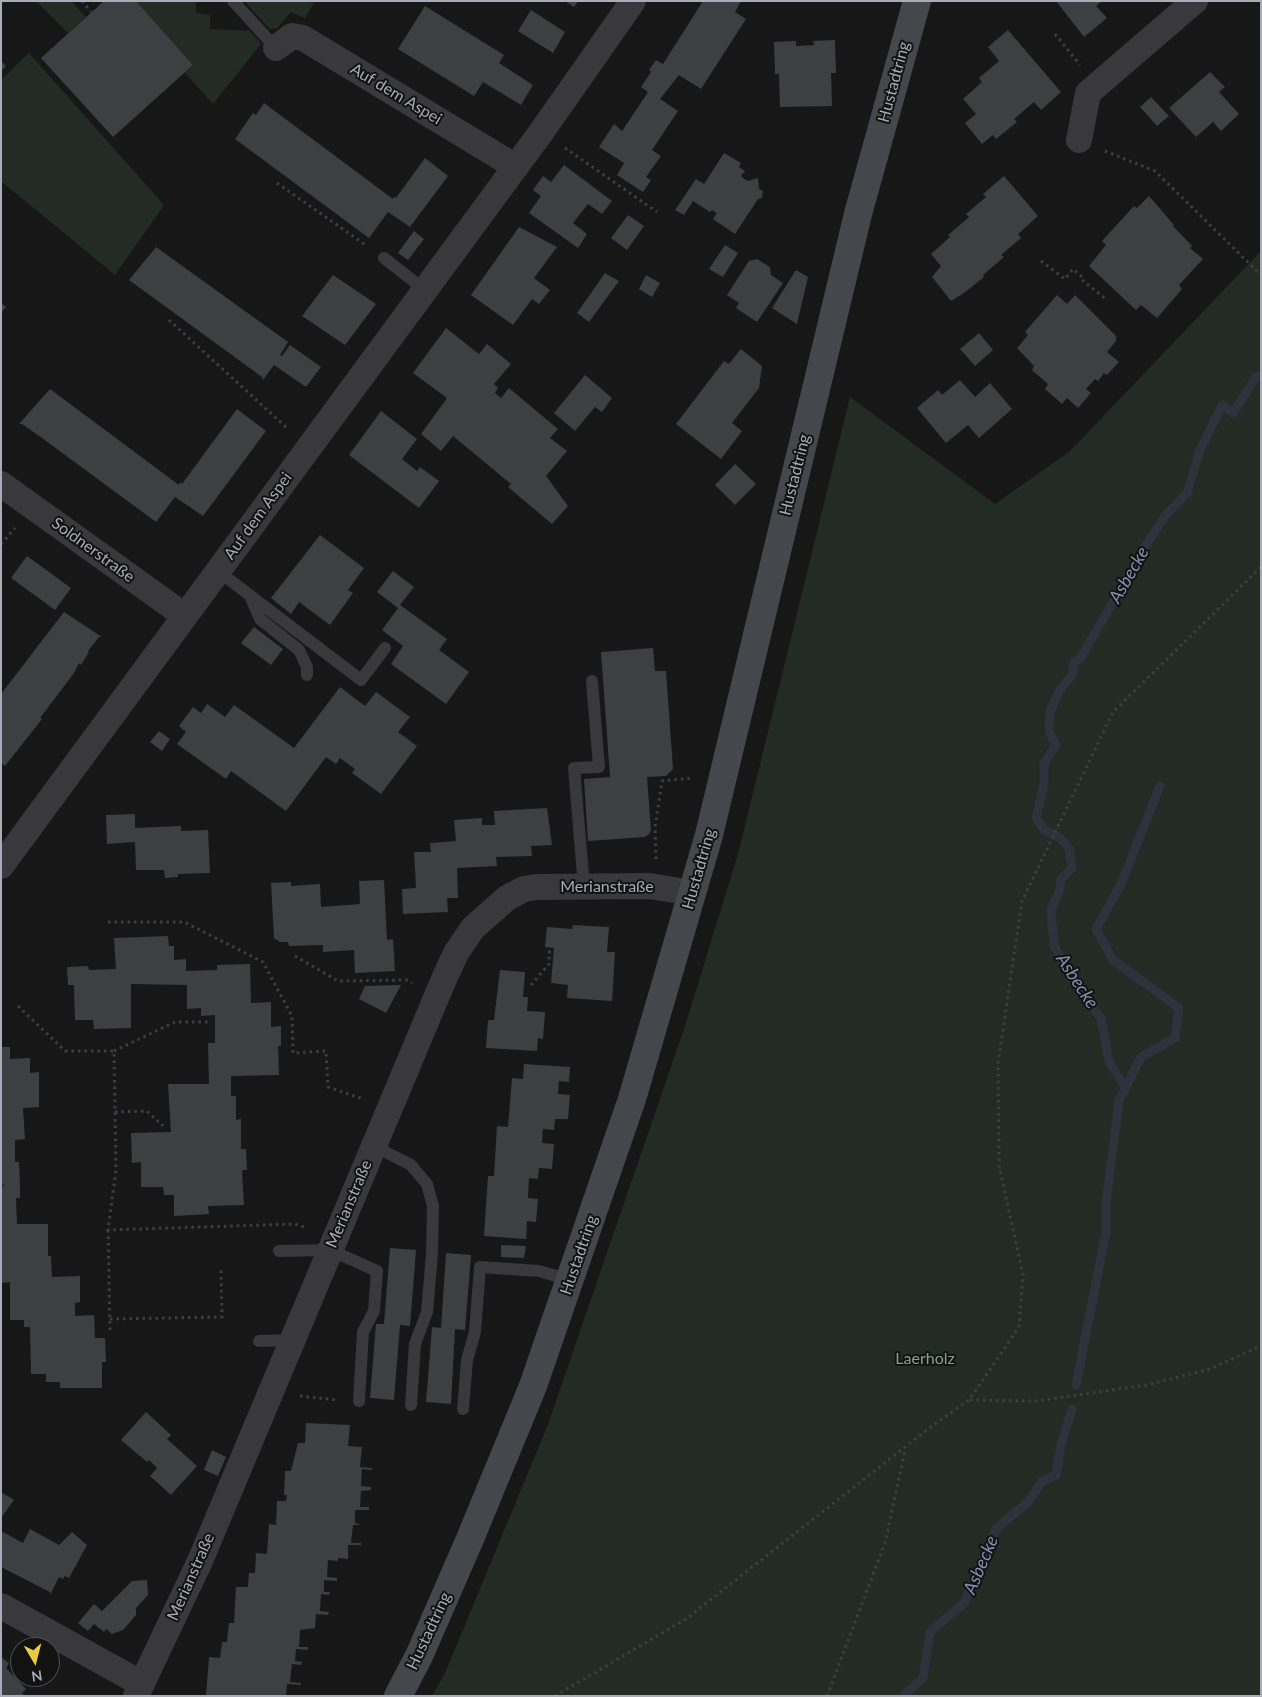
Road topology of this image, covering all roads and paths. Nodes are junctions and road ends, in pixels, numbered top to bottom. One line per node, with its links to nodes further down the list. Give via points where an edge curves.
1 (82, 1): 6 (path)
2 (233, 1): 8 (lane)
3 (633, 1): 12 (street, Auf dem Aspei)
4 (1195, 1): 10 (street, via 1088,93)
5 (915, 5): 34 (street, Hustadtring, via 858,214 711,827)
6 (91, 12)
7 (1055, 34): 9 (path)
8 (276, 48): 12 (street, Auf dem Aspei, via 292,36 303,38)
9 (1082, 68)
10 (1079, 140): 17 (path, via 1155,171)
11 (574, 154): 14 (path)
12 (516, 167): 18 (street, Auf dem Aspei)
13 (277, 183): 15 (path)
14 (657, 212)
15 (384, 258): 18 (lane)
16 (1041, 261): 19 (path, via 1065,279 1073,269)
17 (1261, 275)
18 (426, 290): 21 (street, Auf dem Aspei)
19 (1107, 300)
20 (169, 320): 21 (path)
21 (308, 448): 24 (street, Auf dem Aspei)
22 (1, 484): 26 (street, Soldnerstraße)
23 (1261, 566): 58 (path, via 1113,712 1022,901 998,1062 999,1165 1023,1275 1020,1327)
24 (218, 571): 25 (lane); 26 (street, Auf dem Aspei)
25 (250, 595): 27 (lane, via 361,680); 28 (lane, via 260,619 299,650)
26 (185, 616): 31 (street, Auf dem Aspei)
27 (385, 648)
28 (307, 675)
29 (592, 681): 32 (lane, via 599,766 574,768)
30 (678, 779): 33 (path, via 662,781 655,827 658,852)
31 (1, 866)
32 (584, 886): 33 (street, Merianstraße); 39 (street, Merianstraße, via 536,887 507,898 474,928 456,953)
33 (650, 886): 34 (street, Merianstraße)
34 (692, 893): 51 (street, Hustadtring, via 632,1099)
35 (108, 922): 43 (path, via 184,922 263,962 292,1016 293,1053 326,1051 328,1087)
36 (554, 953): 38 (path, via 550,952 549,964)
37 (295, 956): 39 (path, via 338,981 407,980)
38 (531, 985)
39 (436, 997): 43 (street, Merianstraße)
40 (18, 1006): 42 (path, via 65,1051)
41 (208, 1022): 42 (path, via 175,1022)
42 (114, 1051): 44 (path)
43 (390, 1108): 46 (street, Merianstraße)
44 (115, 1112): 45 (path, via 147,1111); 47 (path, via 116,1170)
45 (163, 1126)
46 (374, 1146): 48 (street, Merianstraße); 60 (lane, via 411,1165 427,1184 433,1206 426,1312 415,1344)
47 (108, 1230): 48 (path, via 295,1224); 52 (path)
48 (333, 1244): 49 (lane); 54 (street, Merianstraße); 59 (lane, via 378,1271 374,1311 363,1332)
49 (279, 1251)
50 (221, 1270): 52 (path, via 222,1317)
51 (570, 1280): 61 (lane, via 539,1271 480,1267 475,1332 467,1360); 65 (street, Hustadtring, via 533,1386 474,1530)
52 (110, 1319): 53 (path)
53 (110, 1333)
54 (292, 1340): 55 (lane); 57 (street, Merianstraße)
55 (259, 1341)
56 (1261, 1346): 58 (path, via 1210,1369 1147,1385 1036,1401)
57 (273, 1386): 59 (path, via 306,1398); 64 (street, Merianstraße, via 200,1561)
58 (969, 1400): 62 (path)
59 (359, 1401)
60 (411, 1405)
61 (463, 1409)
62 (905, 1449): 66 (path, via 686,1619); 67 (path, via 885,1543)
63 (1, 1606): 64 (street)
64 (139, 1690)
65 (398, 1696)
66 (555, 1696)
67 (827, 1696)

